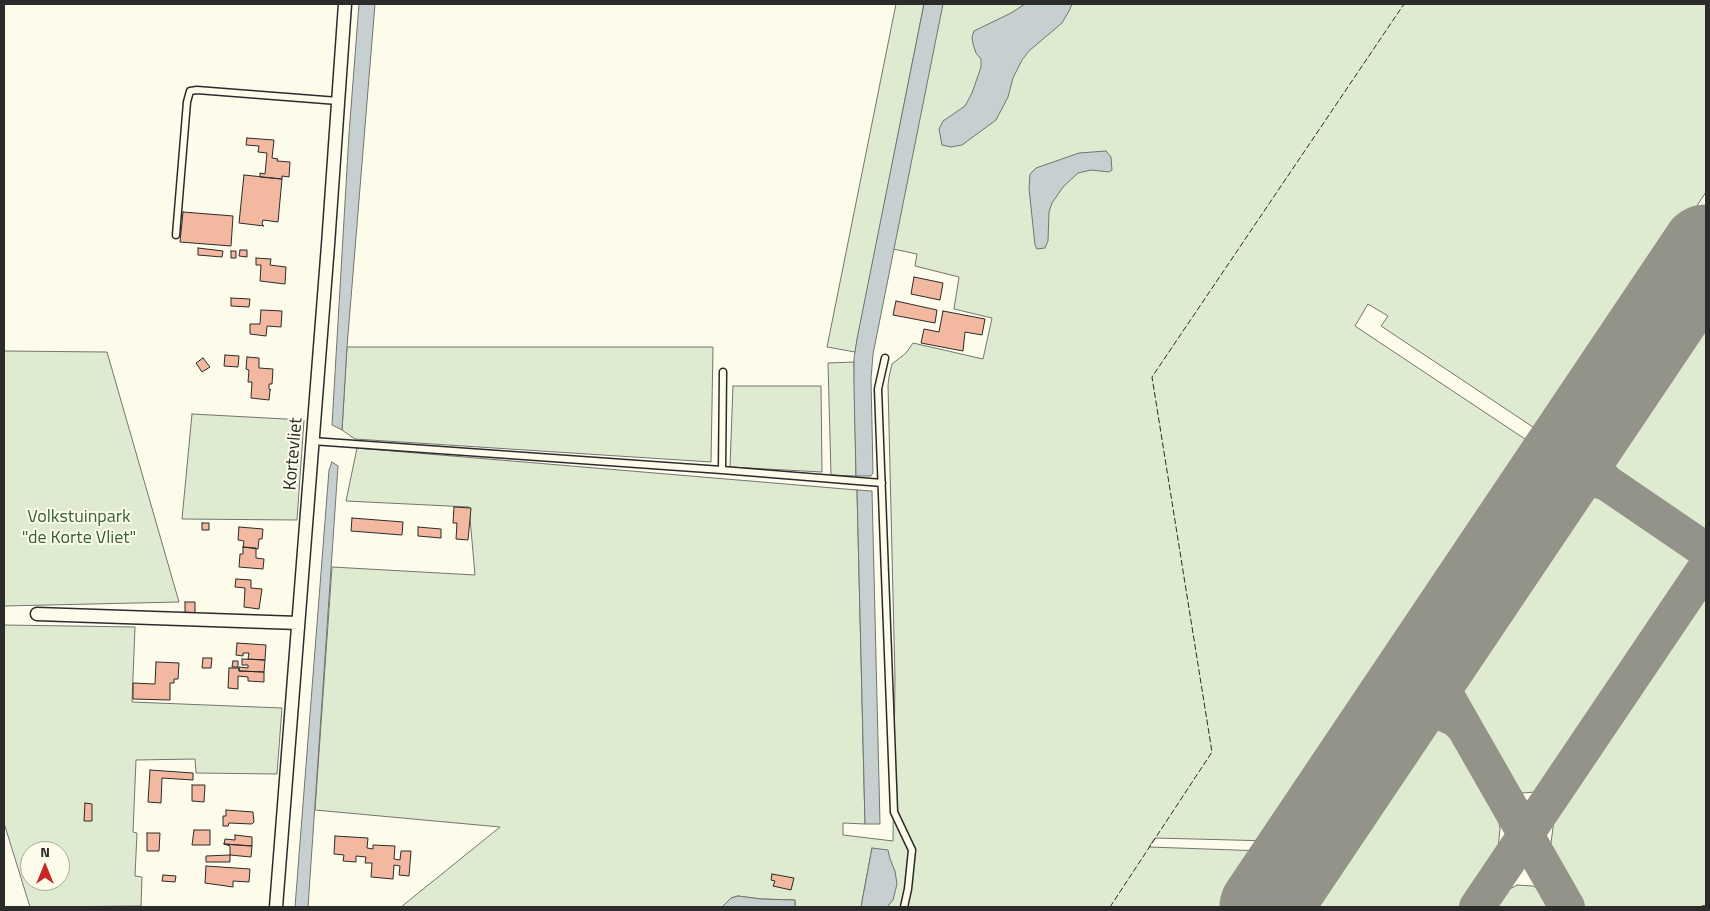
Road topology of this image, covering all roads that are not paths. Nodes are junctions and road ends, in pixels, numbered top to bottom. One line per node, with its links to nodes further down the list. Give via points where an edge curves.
1 (345, 4): 2 (street, Kortevliet)
2 (338, 101): 3 (lane, via 190,91); 6 (street, Kortevliet)
3 (176, 235)
4 (885, 358): 8 (lane, via 878,388)
5 (723, 372): 7 (lane)
6 (312, 441): 7 (lane); 10 (street, Kortevliet)
7 (722, 470): 8 (lane)
8 (882, 482): 12 (lane, via 894,812 912,850)
9 (37, 614): 10 (street)
10 (298, 623): 11 (street, Kortevliet)
11 (276, 907)
12 (904, 907)

